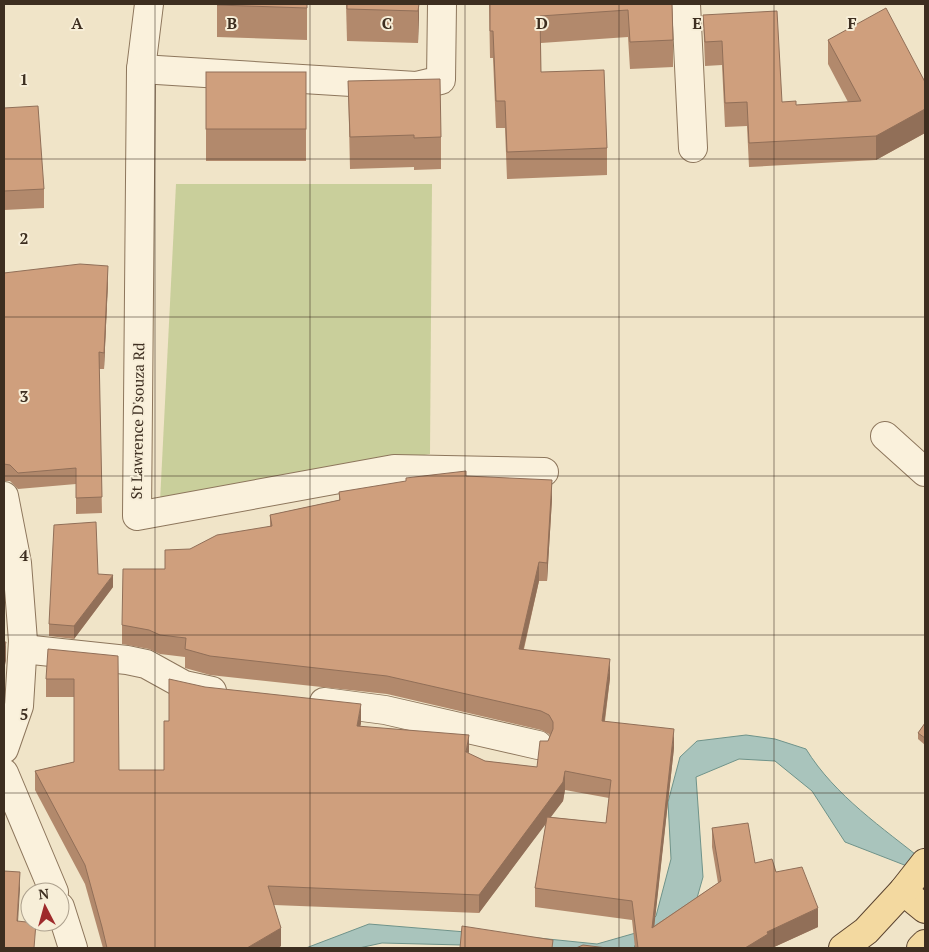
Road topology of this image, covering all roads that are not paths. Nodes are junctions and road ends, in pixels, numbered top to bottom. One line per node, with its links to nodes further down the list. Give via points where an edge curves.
1 (149, 4): 4 (street, St Lawrence D'souza Rd)
2 (442, 4): 4 (street, via 441,80 416,86)
3 (686, 4): 5 (street)
4 (141, 70): 7 (street, St Lawrence D'souza Rd, via 137,516 394,469)
5 (693, 148)
6 (885, 436): 8 (street)
7 (544, 472)
8 (925, 472)
9 (4, 496): 10 (street, via 17,563)
10 (23, 649): 11 (street, via 127,660 146,664 184,685); 14 (street, via 19,706)
11 (235, 693)
12 (301, 700): 13 (street, via 385,710)
13 (538, 745)
14 (4, 748)
15 (4, 773): 17 (street)
16 (925, 862): 18 (main road)
17 (50, 882)
18 (906, 888): 19 (main road); 23 (main road, via 866,931)
19 (925, 909)
20 (68, 932): 22 (street)
21 (925, 944): 24 (main road)
22 (73, 948)
23 (843, 948)
24 (921, 948)

